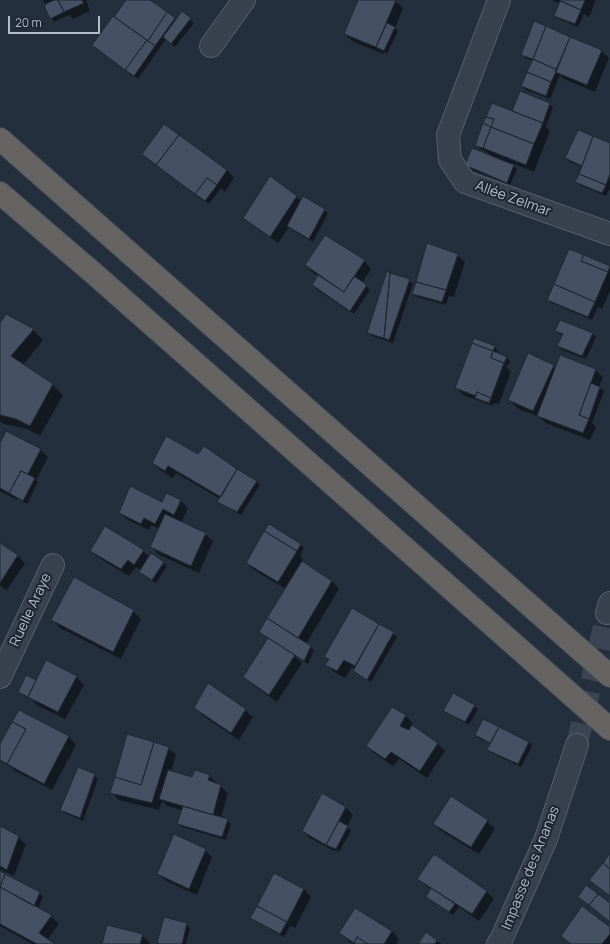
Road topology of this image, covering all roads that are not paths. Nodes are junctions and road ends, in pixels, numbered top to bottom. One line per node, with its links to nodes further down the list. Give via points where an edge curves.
1 (244, 0): 3 (street)
2 (499, 0): 6 (street, Allée Zelmar, via 448,135 450,160 465,182)
3 (211, 46)
4 (0, 139): 8 (highway)
5 (0, 193): 10 (highway, via 92,271)
6 (610, 234)
7 (53, 565): 9 (street, Ruelle Araye)
8 (610, 676)
9 (0, 677)
10 (610, 729)
11 (577, 745): 12 (street, Impasse des Ananas, via 546,839)
12 (498, 944)

